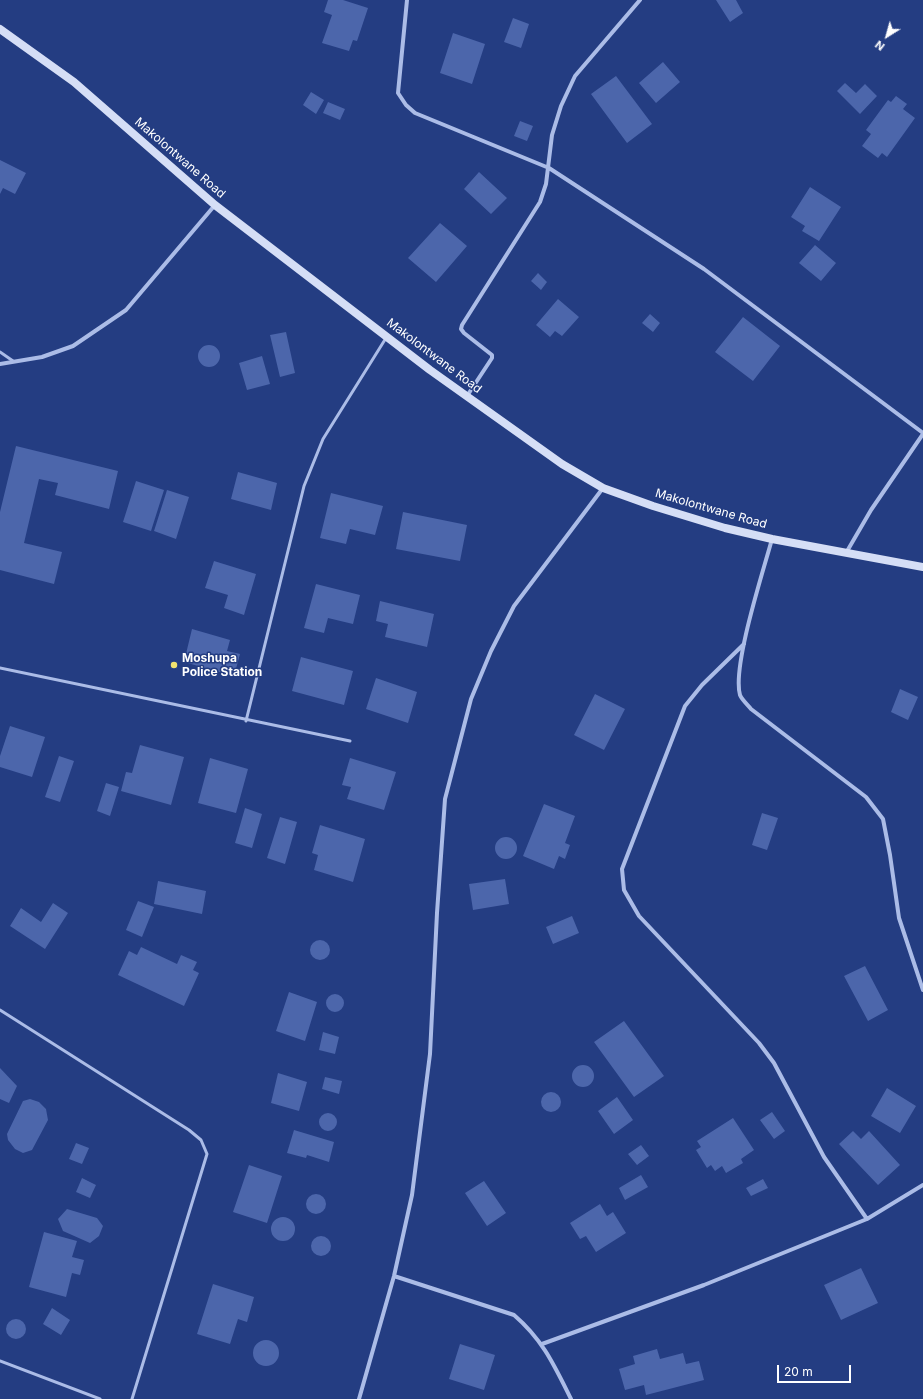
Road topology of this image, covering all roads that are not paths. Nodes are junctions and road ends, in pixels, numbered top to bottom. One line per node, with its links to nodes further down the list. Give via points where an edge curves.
1 (407, 0): 4 (street, via 398,93 406,105 415,113)
2 (640, 0): 4 (street, via 575,76 561,106 552,135)
3 (0, 29): 5 (main road, Makolontwane Road, via 74,82)
4 (549, 168): 10 (street, via 540,202 462,325 464,333 492,354 492,358); 11 (street, via 704,269)
5 (215, 205): 6 (main road, Makolontwane Road); 8 (street, via 126,310 73,346 42,357)
6 (387, 336): 10 (main road, Makolontwane Road); 18 (lane, via 323,439 304,486)
7 (0, 352): 8 (lane)
8 (13, 361): 9 (street)
9 (0, 364)
10 (467, 396): 12 (main road, Makolontwane Road, via 562,464)
11 (923, 434): 14 (street, via 871,510)
12 (603, 488): 13 (main road, Makolontwane Road, via 718,526); 24 (street, via 514,606 471,699 445,799 430,1054 412,1195)
13 (772, 539): 14 (main road, Makolontwane Road); 16 (street)
14 (846, 553): 15 (main road, Makolontwane Road)
15 (923, 567)
16 (744, 644): 20 (street, via 738,677 740,696 751,709 866,797 883,819 899,918); 23 (street, via 702,685 685,706 622,869 624,890 639,916 760,1043 824,1157)
17 (0, 668): 18 (lane)
18 (246, 720): 19 (lane)
19 (350, 741)
20 (923, 990)
21 (0, 1010): 28 (lane, via 189,1130 201,1140 207,1154)
22 (923, 1185): 23 (street)
23 (866, 1219): 25 (street, via 704,1285)
24 (394, 1276): 25 (street, via 514,1315); 29 (street)
25 (542, 1344): 30 (street)
26 (0, 1361): 27 (lane)
27 (100, 1399)
28 (132, 1399)
29 (359, 1399)
30 (571, 1399)

